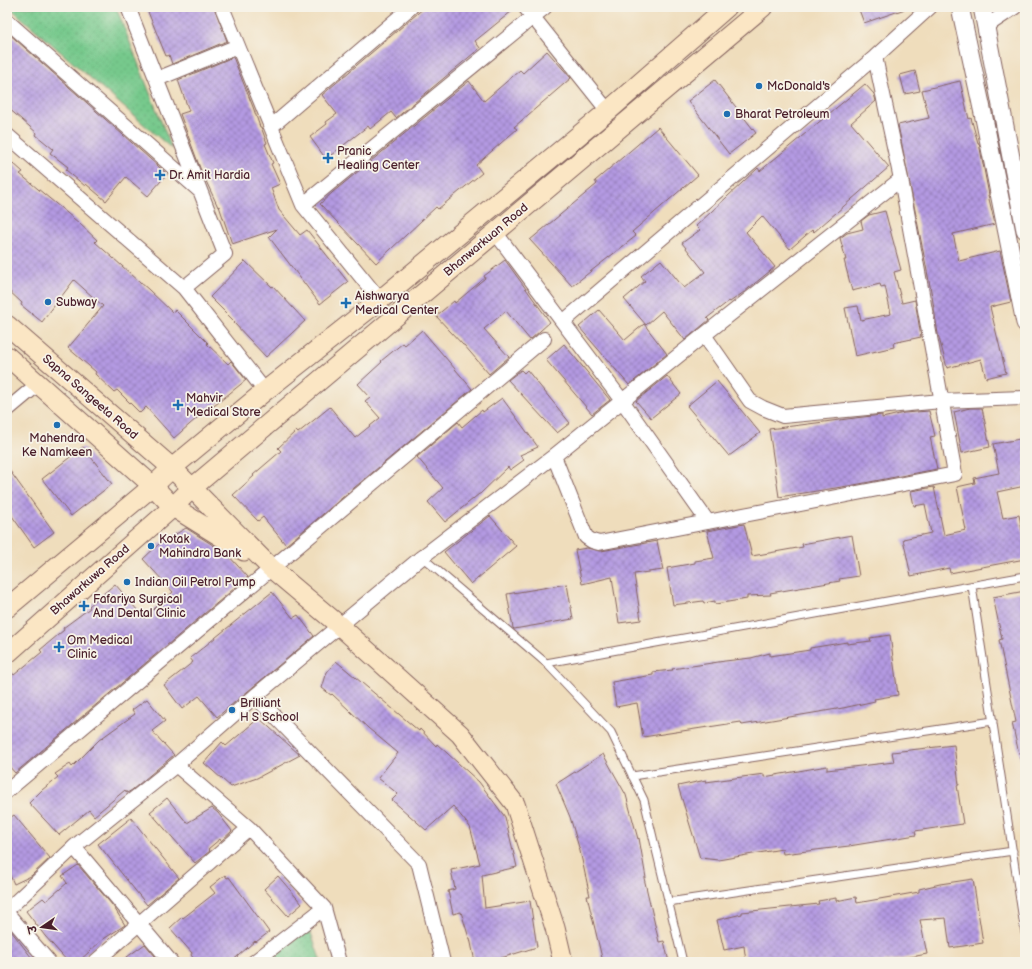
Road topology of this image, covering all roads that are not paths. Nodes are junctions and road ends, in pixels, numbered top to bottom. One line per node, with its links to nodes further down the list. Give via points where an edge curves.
1 (128, 7): 16 (street)
2 (222, 7): 14 (street)
3 (411, 7): 18 (street)
4 (545, 7): 11 (street)
5 (727, 7): 17 (main road, Bhanwarkuan Road)
6 (763, 7): 24 (main road, Bhanwarkuan Road)
7 (930, 7): 15 (street)
8 (960, 7): 28 (street)
9 (982, 7): 13 (street)
10 (1015, 7): 13 (street)
11 (529, 12): 17 (street); 22 (street, via 420,108)
12 (7, 21): 21 (street)
13 (985, 27): 23 (street)
14 (238, 46): 16 (street); 18 (street)
15 (875, 57): 20 (street); 27 (street)
16 (157, 79): 21 (street)
17 (608, 111): 26 (main road, Bhanwarkuan Road)
18 (272, 126): 22 (street)
19 (7, 135): 25 (street)
20 (901, 179): 30 (street); 36 (street)
21 (201, 193): 25 (street, via 226,254)
22 (303, 205): 26 (street)
23 (1025, 230)
24 (494, 232): 27 (street); 42 (main road, Bhanwarkuan Road)
25 (184, 288): 34 (street)
26 (380, 300): 34 (main road, Bhanwarkuan Road)
27 (563, 322): 37 (street)
28 (1025, 323)
29 (7, 325): 40 (main road, Sapna Sangeeta Road)
30 (704, 335): 36 (street, via 750,401 783,416); 37 (street)
31 (544, 339): 46 (street)
32 (7, 356): 33 (main road, Sapna Sangeeta Road)
33 (38, 384): 38 (street); 41 (main road, Sapna Sangeeta Road)
34 (264, 391): 40 (main road, Bhanwarkuan Road)
35 (1025, 398): 36 (street)
36 (941, 401): 44 (street, via 955,474)
37 (623, 402): 39 (street); 44 (street)
38 (7, 410)
39 (554, 456): 44 (street, via 586,537 592,541 599,543); 45 (street)
40 (172, 468): 41 (main road, Bhanwarkuan Road); 42 (main road, Sapna Sangeeta Road)
41 (153, 486): 43 (main road, Sapna Sangeeta Road); 49 (main road)
42 (192, 488): 43 (main road, Bhanwarkuan Road); 46 (main road, Sapna Sangeeta Road)
43 (173, 507): 46 (main road, Sapna Sangeeta Road); 51 (main road, Bhawarkuwa Road)
44 (708, 522)
45 (422, 557): 50 (street); 52 (lane)
46 (272, 568): 50 (main road); 57 (street)
47 (1025, 576): 48 (lane)
48 (972, 586): 52 (lane); 54 (lane)
49 (7, 608)
50 (340, 626): 53 (street); 73 (main road, via 460,734 515,804 555,928)
51 (7, 654)
52 (546, 663): 56 (lane, via 611,732)
53 (255, 696): 55 (street); 72 (street, via 419,864)
54 (993, 721): 56 (lane); 60 (lane)
55 (176, 765): 58 (street); 59 (street)
56 (632, 776): 61 (lane, via 644,800)
57 (7, 791)
58 (249, 828): 62 (street); 65 (street)
59 (74, 847): 63 (street); 65 (street)
60 (1012, 851): 61 (lane); 66 (lane)
61 (668, 902): 74 (lane)
62 (324, 908): 70 (street); 71 (street)
63 (7, 910)
64 (7, 913): 67 (street)
65 (139, 923): 68 (street); 69 (street)
66 (1025, 933)
67 (49, 962)
68 (95, 962)
69 (171, 962)
70 (254, 962)
71 (339, 962)
72 (443, 962)
73 (563, 962)
74 (683, 962)

